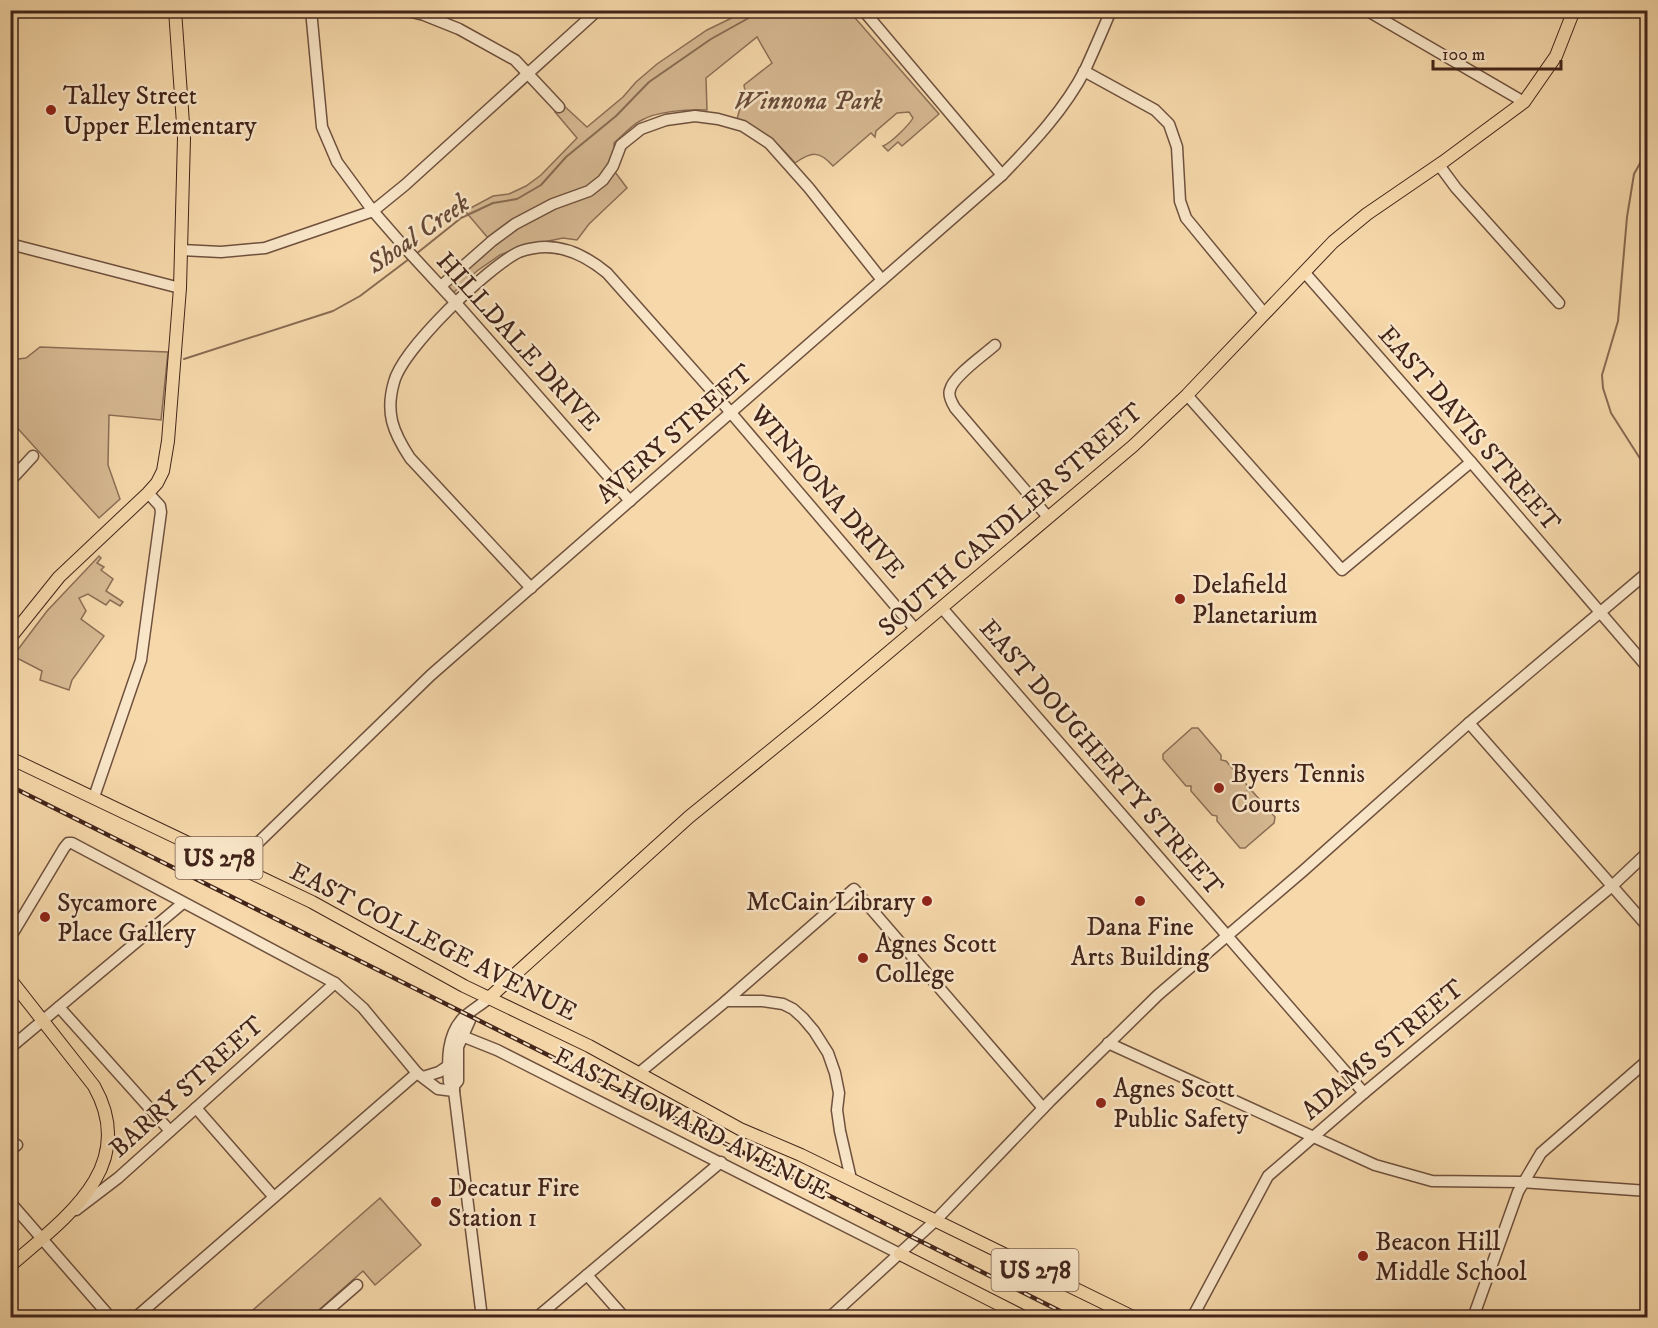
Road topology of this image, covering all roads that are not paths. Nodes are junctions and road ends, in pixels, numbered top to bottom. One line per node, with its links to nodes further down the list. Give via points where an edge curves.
1 (175, 10): 19 (main road, via 183,138)
2 (182, 10): 3 (street)
3 (189, 10)
4 (311, 10): 17 (street, HILLDALE DRIVE, via 322,127 337,162)
5 (404, 10): 12 (street, via 459,29 515,60)
6 (598, 10): 12 (street)
7 (863, 10): 16 (street)
8 (1111, 10): 11 (street, AVERY STREET)
9 (1574, 10): 13 (main road, SOUTH CANDLER STREET, via 1556,56)
10 (1370, 11): 13 (street)
11 (1084, 72): 16 (street, AVERY STREET, via 1038,138); 26 (street, via 1155,110 1170,124 1177,147 1180,201 1186,218)
12 (528, 75): 14 (street); 17 (street)
13 (1524, 102): 15 (main road, SOUTH CANDLER STREET)
14 (559, 107)
15 (1439, 165): 20 (main road, SOUTH CANDLER STREET, via 1367,214); 25 (street)
16 (1002, 175): 21 (street, AVERY STREET)
17 (373, 211): 19 (street, via 265,248); 22 (street, HILLDALE DRIVE)
18 (10, 244): 23 (street)
19 (181, 250): 23 (main road)
20 (1305, 273): 26 (main road, SOUTH CANDLER STREET); 31 (street, EAST DAVIS STREET)
21 (882, 280): 22 (street, via 769,143 743,126 695,116 666,120 642,129 621,145 613,166 589,191 515,224); 29 (street, AVERY STREET)
22 (441, 286): 24 (street, HILLDALE DRIVE)
23 (180, 288): 33 (main road, via 168,441 163,471)
24 (456, 303): 29 (street, WINNONA DRIVE, via 487,274 520,252 546,247 589,258 608,273); 34 (street, HILLDALE DRIVE); 37 (street, WINNONA DRIVE, via 406,357 394,380 390,407 396,436 410,458)
25 (1559, 303)
26 (1264, 313): 28 (main road, SOUTH CANDLER STREET)
27 (995, 345): 35 (street, via 956,379 949,390 951,400)
28 (1187, 395): 31 (street, via 1342,570); 35 (main road, SOUTH CANDLER STREET)
29 (731, 413): 34 (street, AVERY STREET); 40 (street, WINNONA DRIVE)
30 (33, 456): 32 (street)
31 (1471, 462): 39 (street, EAST DAVIS STREET)
32 (10, 481)
33 (148, 493): 41 (main road, via 59,577); 45 (street, via 161,512 143,648)
34 (630, 501): 37 (street, AVERY STREET)
35 (1048, 517): 38 (main road, SOUTH CANDLER STREET)
36 (1647, 572): 39 (street)
37 (531, 588): 47 (street, AVERY STREET, via 431,675)
38 (942, 608): 40 (main road, SOUTH CANDLER STREET); 51 (street, EAST DOUGHERTY STREET)
39 (1600, 614): 42 (street, EAST DAVIS STREET); 43 (street)
40 (916, 630): 55 (main road, SOUTH CANDLER STREET, via 689,817)
41 (10, 638)
42 (1647, 668)
43 (1468, 723): 48 (street); 51 (street)
44 (10, 758): 45 (main road, EAST COLLEGE AVENUE / US 278)
45 (94, 797): 47 (main road, EAST COLLEGE AVENUE / US 278)
46 (1647, 852): 48 (street, ADAMS STREET)
47 (234, 866): 55 (main road, EAST COLLEGE AVENUE / US 278, via 312,902)
48 (1611, 887): 50 (street); 68 (street, ADAMS STREET)
49 (183, 903): 52 (street, via 68,843); 54 (street); 57 (street)
50 (1647, 927)
51 (1228, 936): 61 (street); 68 (street, EAST DOUGHERTY STREET)
52 (10, 938)
53 (10, 979): 59 (main road)
54 (335, 983): 66 (street, via 363,1008); 69 (street, BARRY STREET)
55 (489, 998): 58 (street, SOUTH CANDLER STREET); 65 (main road, EAST COLLEGE AVENUE / US 278)
56 (726, 1001): 65 (street); 70 (street, via 854,889); 74 (street, via 783,1004 814,1031 836,1073 837,1110)
57 (59, 1007): 59 (street); 71 (street)
58 (469, 1015): 60 (street); 64 (street, SOUTH CANDLER STREET, via 455,1030)
59 (43, 1020): 62 (street); 79 (main road, via 94,1086 106,1113 105,1154 98,1177)
60 (462, 1036): 67 (street); 73 (street, EAST HOWARD AVENUE)
61 (1108, 1043): 70 (street); 72 (street)
62 (10, 1048)
63 (1647, 1060): 75 (street, via 1541,1153)
64 (448, 1066): 66 (street); 67 (street, via 449,1082)
65 (639, 1073): 74 (main road, EAST COLLEGE AVENUE / US 278, via 749,1124)
66 (420, 1075): 67 (street, via 438,1089); 77 (street)
67 (454, 1088): 89 (street)
68 (1364, 1093): 72 (street, ADAMS STREET)
69 (196, 1108): 71 (street, BARRY STREET); 77 (street)
70 (1043, 1108): 80 (street)
71 (170, 1131): 79 (street, BARRY STREET)
72 (1313, 1137): 75 (street, via 1375,1165 1432,1181); 95 (street, ADAMS STREET, via 1268,1176)
73 (721, 1162): 82 (street, EAST HOWARD AVENUE); 84 (street)
74 (851, 1179): 80 (main road, EAST COLLEGE AVENUE / US 278)
75 (1522, 1182): 76 (street); 96 (street)
76 (1647, 1191)
77 (273, 1196): 87 (street)
78 (10, 1202): 81 (street)
79 (64, 1219): 81 (main road)
80 (936, 1221): 82 (street); 94 (main road, US 278)
81 (42, 1238): 83 (main road); 86 (street)
82 (900, 1254): 92 (street); 93 (main road)
83 (10, 1266)
84 (587, 1275): 90 (street); 91 (street)
85 (357, 1285): 88 (street)
86 (111, 1317)
87 (135, 1317)
88 (319, 1317)
89 (482, 1317)
90 (536, 1317)
91 (625, 1317)
92 (829, 1317)
93 (1026, 1317)
94 (1135, 1317)
95 (1192, 1317)
96 (1473, 1317)

